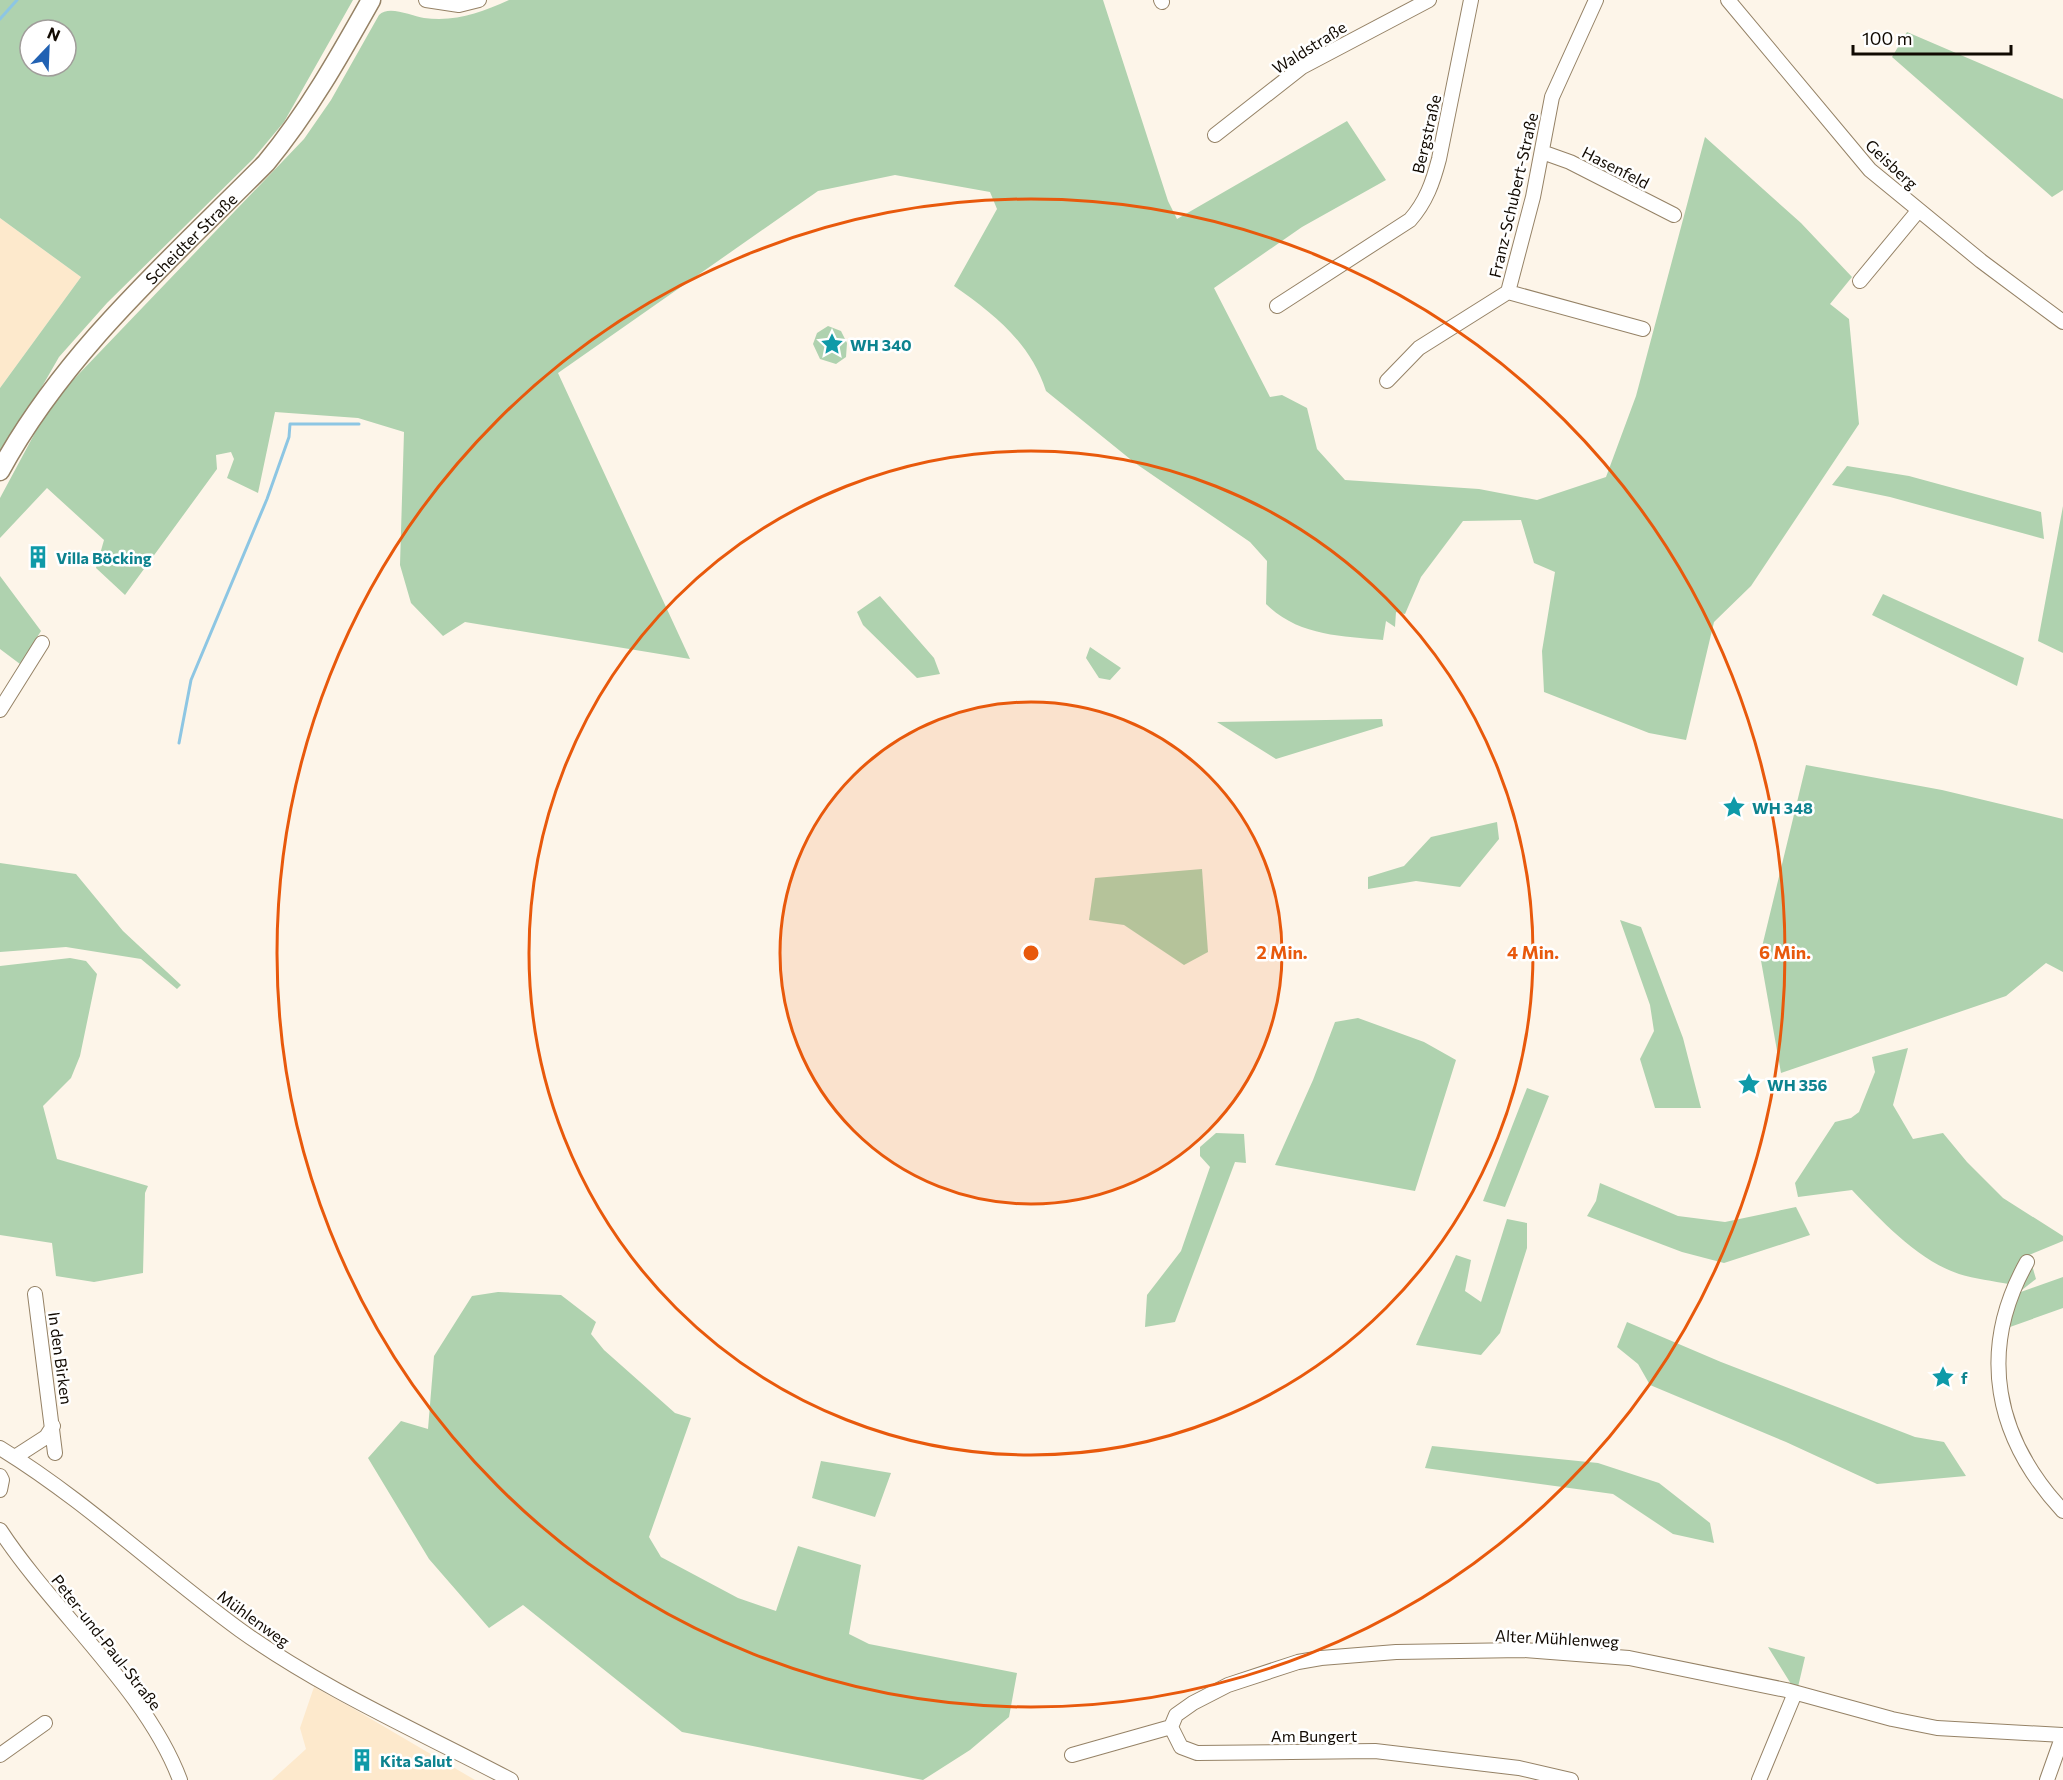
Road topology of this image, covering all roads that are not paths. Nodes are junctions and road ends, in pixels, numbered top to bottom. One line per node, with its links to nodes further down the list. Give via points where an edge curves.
1 (371, 0): 18 (main road, Scheidter Straße, via 334,69 293,130 266,163 116,316 45,397)
2 (426, 0): 3 (street, via 459,4)
3 (479, 0)
4 (1429, 0): 8 (street, Waldstraße, via 1302,67)
5 (1471, 0): 14 (street, Bergstraße, via 1439,159 1421,207 1410,220)
6 (1596, 0): 9 (street, Franz-Schubert-Straße, via 1552,97)
7 (1728, 0): 10 (street, Geisberg, via 1870,170)
8 (1215, 135)
9 (1542, 152): 11 (street, Hasenfeld, via 1570,162); 13 (street, Franz-Schubert-Straße)
10 (1918, 211): 12 (street); 15 (street, Geisberg)
11 (1674, 215)
12 (1860, 281)
13 (1508, 292): 16 (street); 17 (street, Franz-Schubert-Straße, via 1419,348)
14 (1277, 306)
15 (2063, 322)
16 (1643, 329)
17 (1387, 381)
18 (0, 471)
19 (42, 643): 20 (street)
20 (0, 710)
21 (2027, 1262): 27 (street, via 2010,1292 2002,1326 2000,1387 2007,1418 2025,1461)
22 (35, 1294): 23 (street, In den Birken)
23 (53, 1426): 25 (street, In den Birken); 26 (street, In den Birken, via 46,1437)
24 (0, 1448): 26 (street, Mühlenweg)
25 (55, 1453)
26 (15, 1456): 36 (street, Mühlenweg, via 240,1630 298,1670)
27 (2063, 1511)
28 (0, 1530): 35 (street, Peter-und-Paul-Straße, via 21,1562 143,1712)
29 (1795, 1692): 31 (street, Alter Mühlenweg, via 1606,1654 1523,1650 1396,1652 1321,1658 1268,1671 1192,1703 1176,1714); 32 (street, Alter Mühlenweg, via 1937,1728); 38 (street)
30 (45, 1723): 33 (street)
31 (1171, 1727): 34 (street); 37 (street, Am Bungert, via 1181,1747 1197,1753 1375,1751 1519,1767)
32 (2063, 1735): 39 (street)
33 (0, 1755)
34 (1072, 1755)
35 (180, 1780)
36 (511, 1780)
37 (1571, 1780)
38 (1759, 1780)
39 (2047, 1780)

